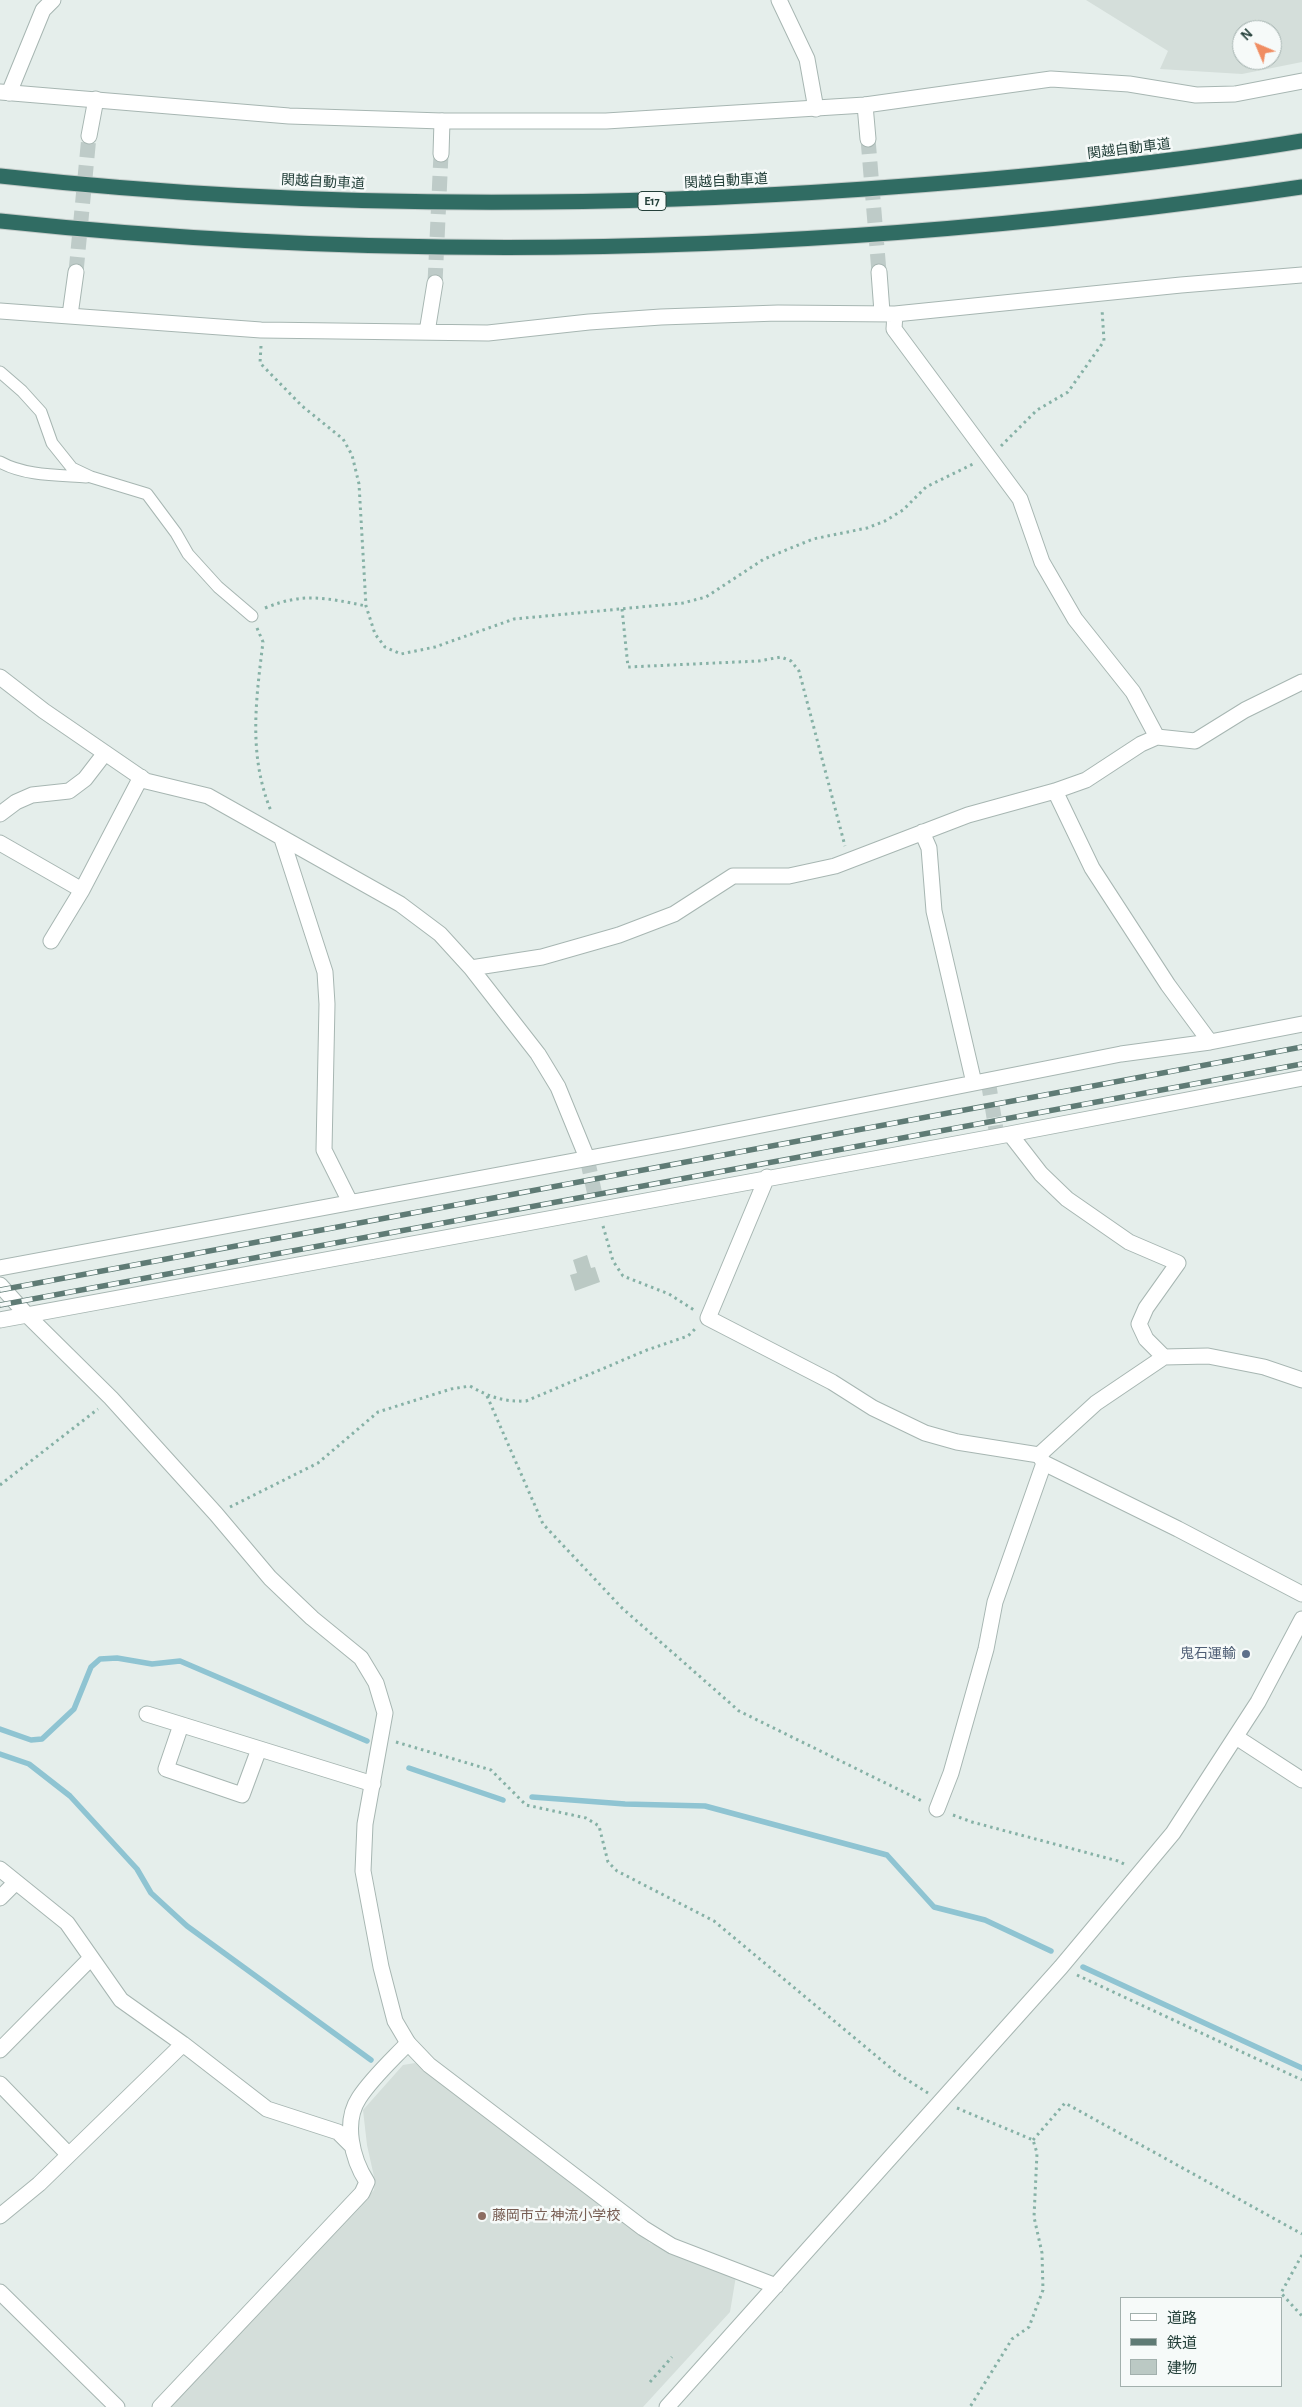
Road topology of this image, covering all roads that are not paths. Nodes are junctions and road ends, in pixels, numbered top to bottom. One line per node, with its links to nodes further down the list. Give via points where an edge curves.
1 (54, 0): 4 (street, via 43,10)
2 (781, 1): 7 (street, via 807,58)
3 (1302, 81): 6 (street, via 1235,94 1196,94 1129,84 1052,79)
4 (4, 92): 5 (street)
5 (96, 99): 8 (street, via 290,116); 9 (street)
6 (865, 105): 7 (street); 10 (street)
7 (816, 109): 8 (street, via 606,121)
8 (442, 121): 12 (street)
9 (90, 136)
10 (868, 139)
11 (1302, 142): 13 (highway, 関越自動車道 / E17, via 970,182 652,201 502,203 354,200 190,192)
12 (440, 154)
13 (0, 176)
14 (1302, 187): 15 (highway, via 1113,212 973,226 654,245 497,248 348,245)
15 (0, 221)
16 (76, 272): 22 (street)
17 (879, 272): 21 (street)
18 (1302, 275): 21 (street)
19 (435, 283): 23 (street)
20 (0, 311): 22 (street)
21 (889, 313): 23 (street, via 778,313 589,322 488,333); 30 (street, via 894,329 1020,499 1042,562 1076,619 1133,692)
22 (70, 315): 23 (street, via 261,330)
23 (427, 332)
24 (0, 372): 26 (lane, via 41,412 52,443 72,468)
25 (0, 462): 26 (lane, via 20,470)
26 (91, 477): 27 (lane, via 147,494 188,554 218,587)
27 (252, 616)
28 (0, 677): 31 (street)
29 (1302, 682): 30 (street, via 1246,710 1195,741)
30 (1157, 737): 33 (street, via 1086,780)
31 (105, 753): 32 (street); 34 (street, via 85,779 69,791 32,796 16,802)
32 (140, 777): 36 (street, via 208,796); 38 (street)
33 (1055, 791): 35 (street, via 968,815); 42 (street, via 1092,868 1168,985)
34 (0, 814)
35 (922, 832): 40 (street, via 848,862 789,876 733,876 674,914 619,935 542,957); 44 (street, via 930,848 934,911)
36 (282, 839): 40 (street, via 400,904 440,934); 48 (street, via 325,972 328,1004 324,1150)
37 (0, 843): 38 (street)
38 (82, 890): 39 (street)
39 (50, 941)
40 (471, 968): 46 (street, via 538,1054 558,1087)
41 (1302, 1024): 42 (street)
42 (1210, 1042): 44 (street, via 1121,1054)
43 (1302, 1078): 45 (street)
44 (974, 1083): 46 (street)
45 (1010, 1134): 47 (street); 53 (street, via 1041,1174 1066,1199 1130,1242 1178,1263 1146,1308 1139,1324 1146,1339)
46 (587, 1158): 48 (street)
47 (767, 1177): 51 (street); 55 (street, via 708,1318 925,1433)
48 (350, 1202): 49 (street)
49 (0, 1268)
50 (0, 1285): 51 (street)
51 (27, 1315): 52 (street); 63 (street, via 111,1398 270,1578 361,1658 376,1683 385,1713)
52 (0, 1320)
53 (1164, 1357): 54 (street, via 1208,1356 1264,1367); 55 (street, via 1096,1403)
54 (1302, 1380)
55 (1042, 1459): 56 (street); 64 (street, via 995,1602 986,1649 951,1773)
56 (1302, 1594)
57 (1302, 1619): 60 (street, via 1268,1685)
58 (147, 1714): 59 (street)
59 (181, 1724): 61 (street); 61 (street, via 166,1769 242,1795)
60 (1236, 1737): 62 (street); 76 (street, via 1173,1833 1061,1967)
61 (259, 1749): 63 (street)
62 (1302, 1780)
63 (372, 1784): 69 (street, via 365,1824 363,1871 395,2021)
64 (937, 1809)
65 (0, 1870): 66 (street)
66 (16, 1883): 67 (street); 68 (street, via 55,1911)
67 (0, 1898)
68 (91, 1958): 70 (street, via 121,2000); 71 (street)
69 (408, 2043): 73 (street, via 358,2099 351,2124); 76 (street, via 429,2065 643,2228 672,2246)
70 (183, 2044): 73 (street, via 267,2109 338,2132); 74 (street)
71 (0, 2050)
72 (0, 2084): 74 (street)
73 (352, 2146): 79 (street, via 366,2182 362,2193)
74 (68, 2154): 75 (street, via 39,2184)
75 (0, 2216)
76 (776, 2286): 80 (street)
77 (0, 2292): 78 (street)
78 (118, 2407)
79 (160, 2407)
80 (667, 2407)

